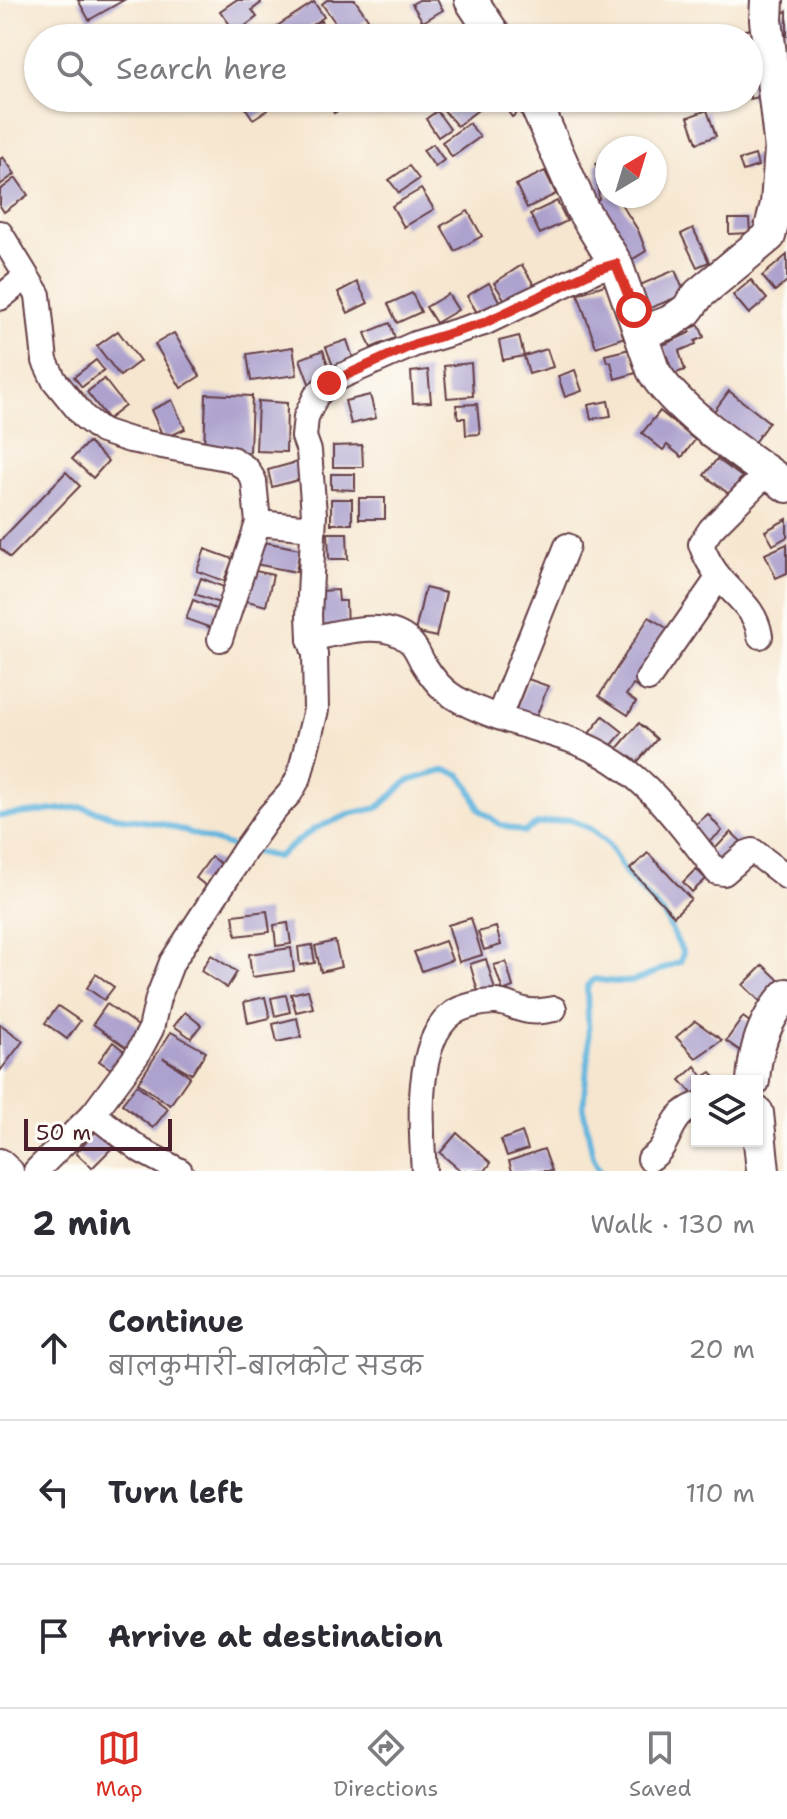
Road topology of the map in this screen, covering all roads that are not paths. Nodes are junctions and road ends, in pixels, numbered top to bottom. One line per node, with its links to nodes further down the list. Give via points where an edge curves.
1 (471, 0): 3 (main road)
2 (767, 0): 6 (main road, via 781,149)
3 (487, 24)
4 (539, 112): 7 (main road, via 582,209)
5 (0, 233): 8 (street)
6 (778, 236): 10 (main road, via 699,294 687,310)
7 (616, 264): 10 (main road); 13 (street, via 329,383 306,417)
8 (26, 277): 9 (street); 12 (street, via 38,295 45,361 84,417 102,431 130,440 232,459 254,481)
9 (0, 298)
10 (641, 333): 11 (main road, via 660,383)
11 (777, 479): 15 (street, via 711,529 701,544)
12 (258, 523): 13 (street); 17 (street)
13 (313, 528): 18 (street)
14 (567, 546): 20 (street)
15 (719, 577): 16 (street, via 749,608); 19 (street)
16 (760, 636)
17 (220, 639)
18 (310, 639): 20 (street, via 379,629 396,633 411,643 446,693); 26 (street, via 316,710 299,777 192,928 172,962 151,1029)
19 (648, 679)
20 (499, 716): 21 (street, via 606,756 651,789 717,872 724,873 753,851)
21 (787, 877)
22 (787, 995): 24 (main road, via 765,1025)
23 (554, 1009): 33 (street, via 526,1011 497,1002 465,1008 447,1019 425,1070)
24 (754, 1075)
25 (691, 1108): 28 (street, via 679,1115)
26 (93, 1114): 31 (street); 32 (street, via 142,1151)
27 (760, 1147): 34 (main road)
28 (650, 1159)
29 (0, 1161): 30 (street)
30 (11, 1171)
31 (36, 1171)
32 (180, 1171)
33 (424, 1171)
34 (763, 1171)

